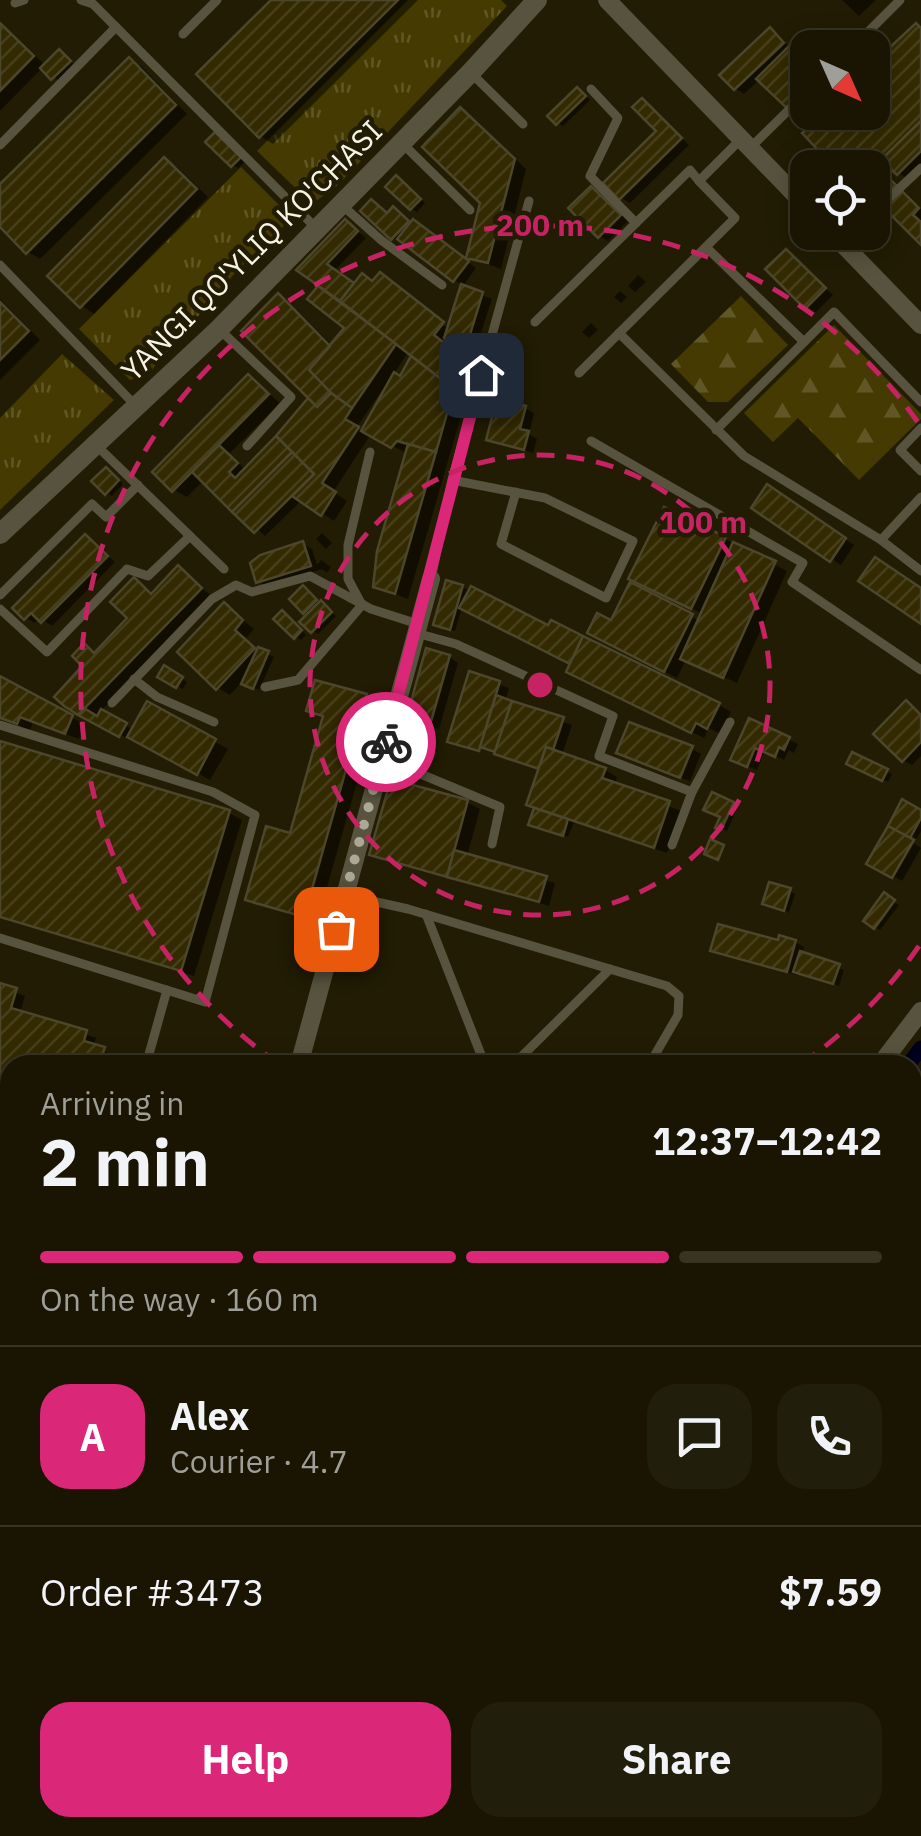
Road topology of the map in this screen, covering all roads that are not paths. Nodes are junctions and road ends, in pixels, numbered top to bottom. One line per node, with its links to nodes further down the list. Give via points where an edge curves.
1 (81, 0): 6 (lane)
2 (216, 0): 8 (lane)
3 (607, 0): 14 (street)
4 (900, 0): 7 (lane)
5 (525, 4): 9 (street, YANGI QO'YLIQ KO'CHASI)
6 (116, 26): 15 (lane); 24 (lane)
7 (870, 30)
8 (183, 34)
9 (470, 72): 12 (lane); 13 (street, YANGI QO'YLIQ KO'CHASI)
10 (590, 89): 23 (lane, via 618,118 590,176)
11 (790, 107): 14 (lane)
12 (523, 124)
13 (402, 143): 21 (street, YANGI QO'YLIQ KO'CHASI); 22 (lane)
14 (746, 144): 17 (lane); 18 (street)
15 (0, 145)
16 (921, 168): 19 (lane)
17 (699, 181): 23 (lane, via 690,170); 25 (lane, via 735,218)
18 (790, 189)
19 (890, 197)
20 (529, 201): 44 (lane)
21 (341, 204): 24 (street, YANGI QO'YLIQ KO'CHASI); 28 (lane)
22 (470, 210)
23 (636, 222): 29 (lane)
24 (317, 229): 31 (street, YANGI QO'YLIQ KO'CHASI)
25 (706, 247): 32 (lane); 33 (lane)
26 (854, 250): 30 (street)
27 (0, 265): 36 (lane)
28 (442, 285)
29 (535, 322)
30 (921, 325)
31 (219, 329): 36 (street, YANGI QO'YLIQ KO'CHASI); 41 (lane, via 291,397)
32 (619, 333): 34 (lane); 38 (lane)
33 (804, 342): 35 (lane, via 834,312); 38 (lane)
34 (579, 373)
35 (921, 402)
36 (136, 407): 40 (street, YANGI QO'YLIQ KO'CHASI)
37 (921, 428): 43 (lane, via 900,450)
38 (716, 430): 50 (lane, via 744,456)
39 (591, 441): 58 (lane, via 803,563 792,582)
40 (95, 444): 45 (lane); 48 (street, YANGI QO'YLIQ KO'CHASI)
41 (247, 446)
42 (370, 452): 55 (lane, via 348,545 348,579)
43 (921, 471)
44 (452, 480): 46 (lane); 53 (lane)
45 (138, 485): 49 (lane); 54 (lane, via 106,518 92,504)
46 (516, 492): 46 (lane, via 544,498 633,541 606,598 500,544)
47 (921, 497): 50 (lane)
48 (0, 534)
49 (190, 536): 51 (lane); 56 (lane, via 148,576 127,570 47,652)
50 (881, 540): 52 (lane)
51 (224, 569)
52 (921, 570)
53 (431, 579): 57 (street)
54 (0, 595)
55 (362, 605): 57 (lane); 59 (lane, via 310,576 252,592 236,585 212,599); 60 (lane, via 298,680)
56 (0, 610)
57 (417, 628): 65 (street); 66 (lane, via 613,716 599,756)
58 (921, 670)
59 (134, 679): 61 (lane); 62 (lane)
60 (264, 687)
61 (112, 703)
62 (214, 722)
63 (730, 722): 66 (lane)
64 (0, 724): 73 (lane, via 213,792 255,815 205,1002)
65 (379, 766): 67 (lane, via 424,775 500,808); 69 (street)
66 (692, 792): 68 (lane)
67 (492, 844)
68 (672, 845)
69 (345, 894): 70 (lane); 76 (street)
70 (426, 914): 72 (lane); 77 (lane)
71 (0, 938): 73 (lane)
72 (610, 969): 78 (lane); 79 (lane, via 679,996 678,1015)
73 (168, 990): 75 (lane)
74 (921, 1011): 80 (street)
75 (149, 1055)
76 (302, 1055)
77 (482, 1055)
78 (523, 1055)
79 (654, 1055)
80 (888, 1055)

